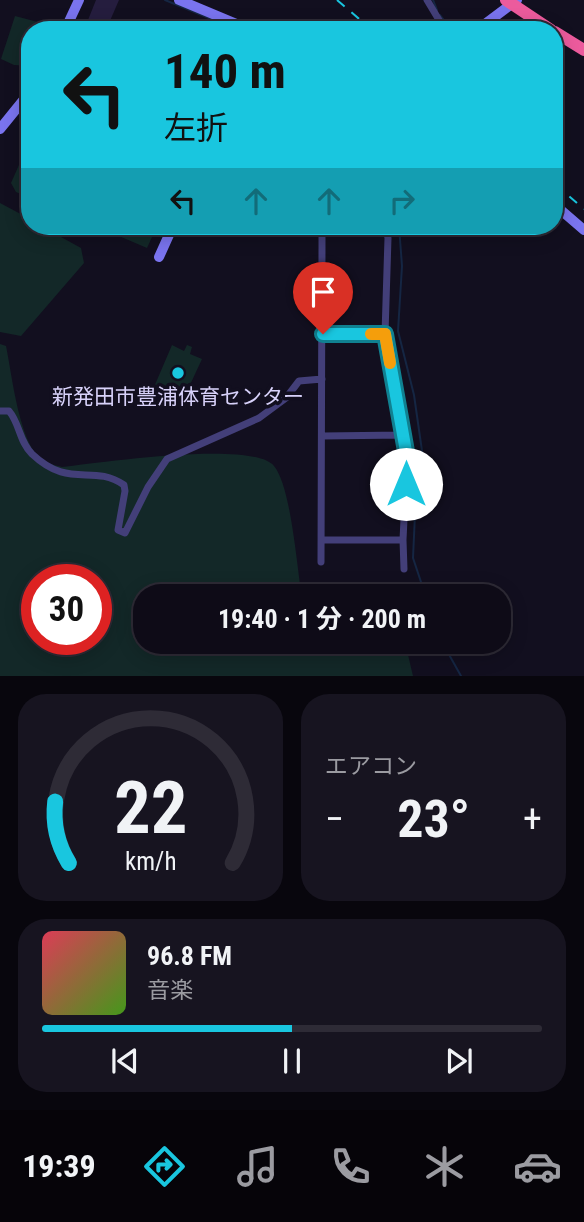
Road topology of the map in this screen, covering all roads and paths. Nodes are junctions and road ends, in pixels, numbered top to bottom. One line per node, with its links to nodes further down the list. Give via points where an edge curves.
1 (79, 0): 5 (street)
2 (179, 0): 6 (street)
3 (427, 0): 7 (street)
4 (511, 2): 8 (street); 9 (highway)
5 (69, 21)
6 (229, 21)
7 (440, 21)
8 (488, 21)
9 (539, 21)
10 (563, 37): 11 (highway)
11 (584, 50)
12 (21, 103): 13 (street)
13 (0, 129)
14 (563, 212): 15 (street)
15 (584, 230)
16 (169, 235): 19 (street)
17 (322, 235): 20 (street)
18 (387, 235): 21 (street)
19 (159, 257)
20 (323, 334): 21 (street); 22 (street)
21 (385, 334): 24 (street)
22 (322, 379): 23 (street, via 299,381 274,409 167,459 125,533 118,530 124,485 109,477 55,471 20,440 9,411); 25 (street)
23 (0, 411)
24 (403, 435): 25 (street); 27 (street, via 407,457)
25 (322, 436): 26 (street)
26 (322, 540): 27 (street); 28 (street)
27 (402, 540): 29 (street)
28 (321, 562)
29 (404, 569)

